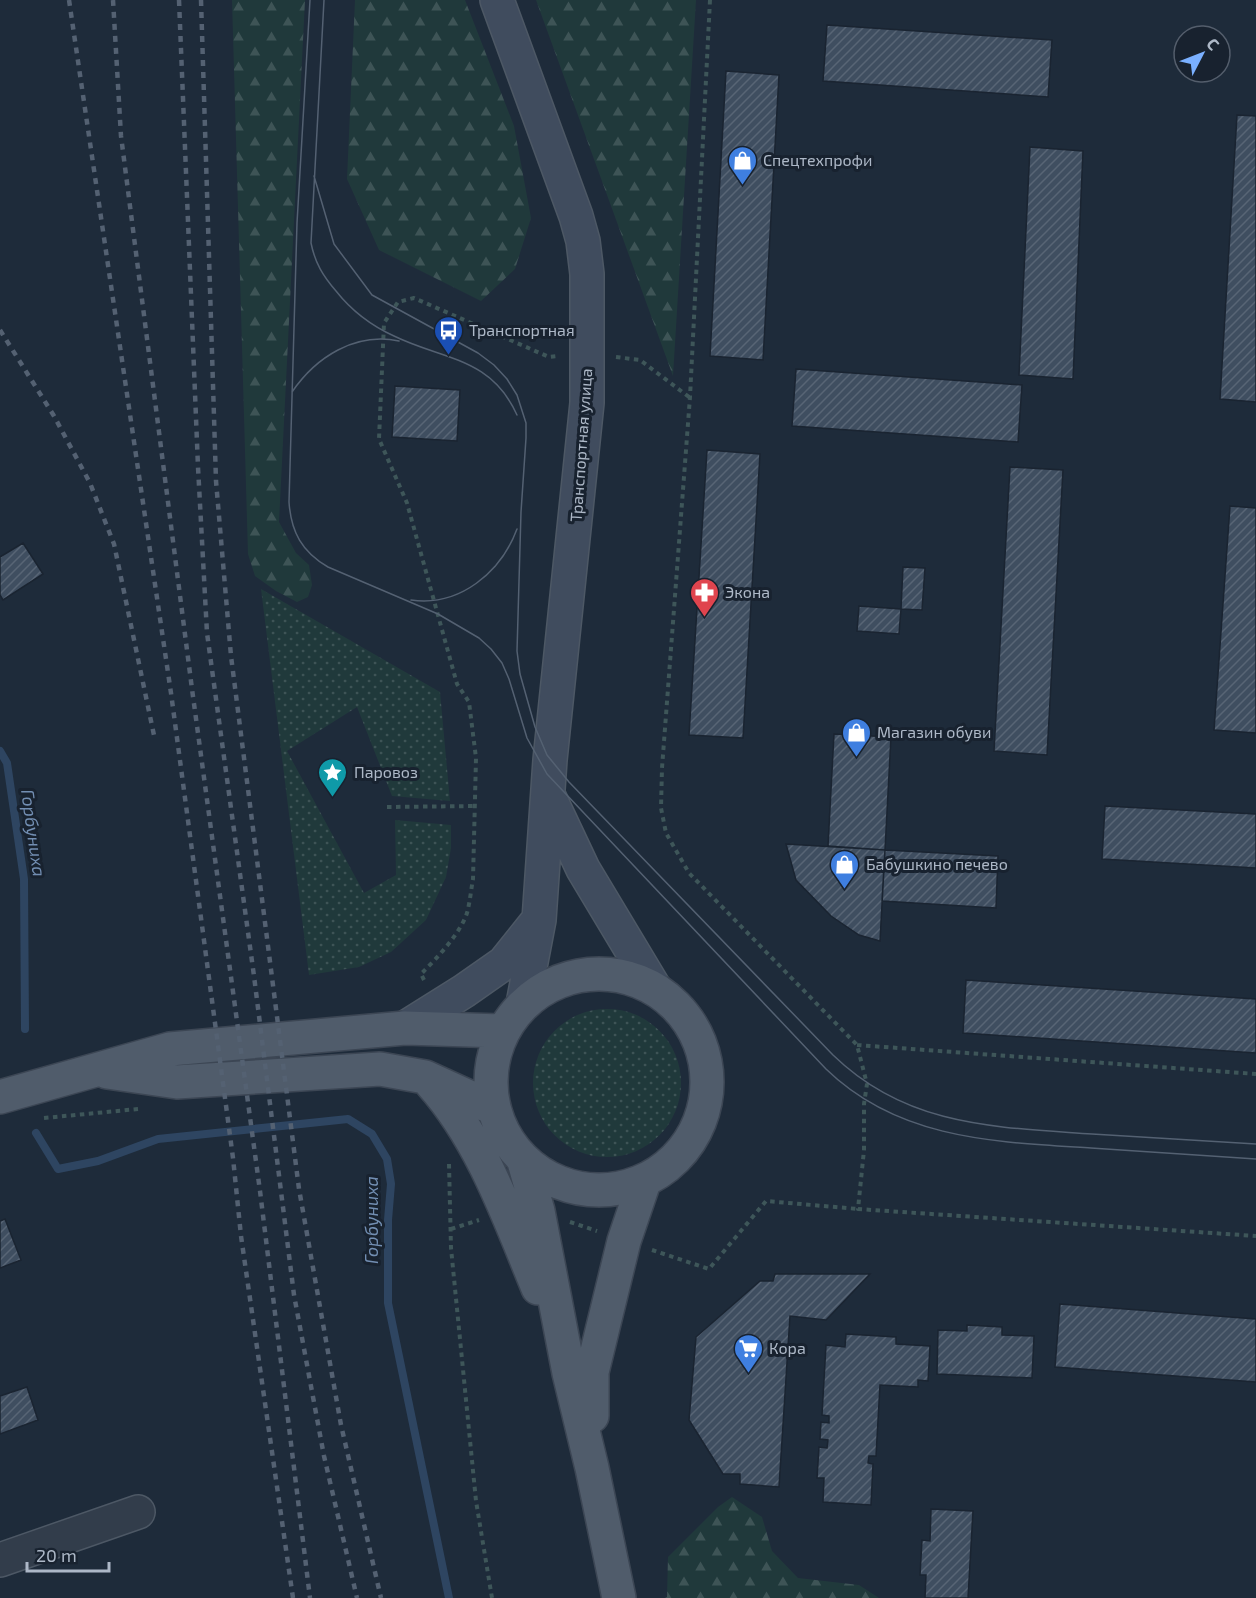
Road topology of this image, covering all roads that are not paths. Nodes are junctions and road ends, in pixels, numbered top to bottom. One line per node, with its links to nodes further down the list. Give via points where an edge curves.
1 (497, 0): 2 (main road, Транспортная улица, via 581,233 587,274 588,403)
2 (549, 796): 3 (main road, Транспортная улица); 4 (main road, via 583,868)
3 (539, 920): 5 (main road, Транспортная улица); 6 (main road, via 504,963)
4 (655, 989): 5 (main road, via 622,976 586,974 552,983); 13 (main road, via 676,1005 692,1025 703,1049 708,1082 703,1115 688,1145 665,1169)
5 (523, 1004): 7 (main road)
6 (405, 1028): 7 (main road); 8 (main road, via 170,1049)
7 (502, 1031): 11 (main road, via 493,1055)
8 (96, 1071): 9 (main road, via 177,1082 380,1069); 10 (main road)
9 (425, 1077): 11 (main road); 14 (main road, via 457,1114 481,1159 542,1297)
10 (0, 1097)
11 (493, 1108): 12 (main road, via 505,1137)
12 (524, 1162): 13 (main road, via 550,1180 581,1190 613,1190); 14 (main road, via 538,1210)
13 (644, 1182): 15 (main road, via 624,1241 592,1372)
14 (569, 1373): 15 (main road)
15 (592, 1468): 18 (main road)
16 (138, 1512): 17 (street)
17 (0, 1560)
18 (619, 1598)

